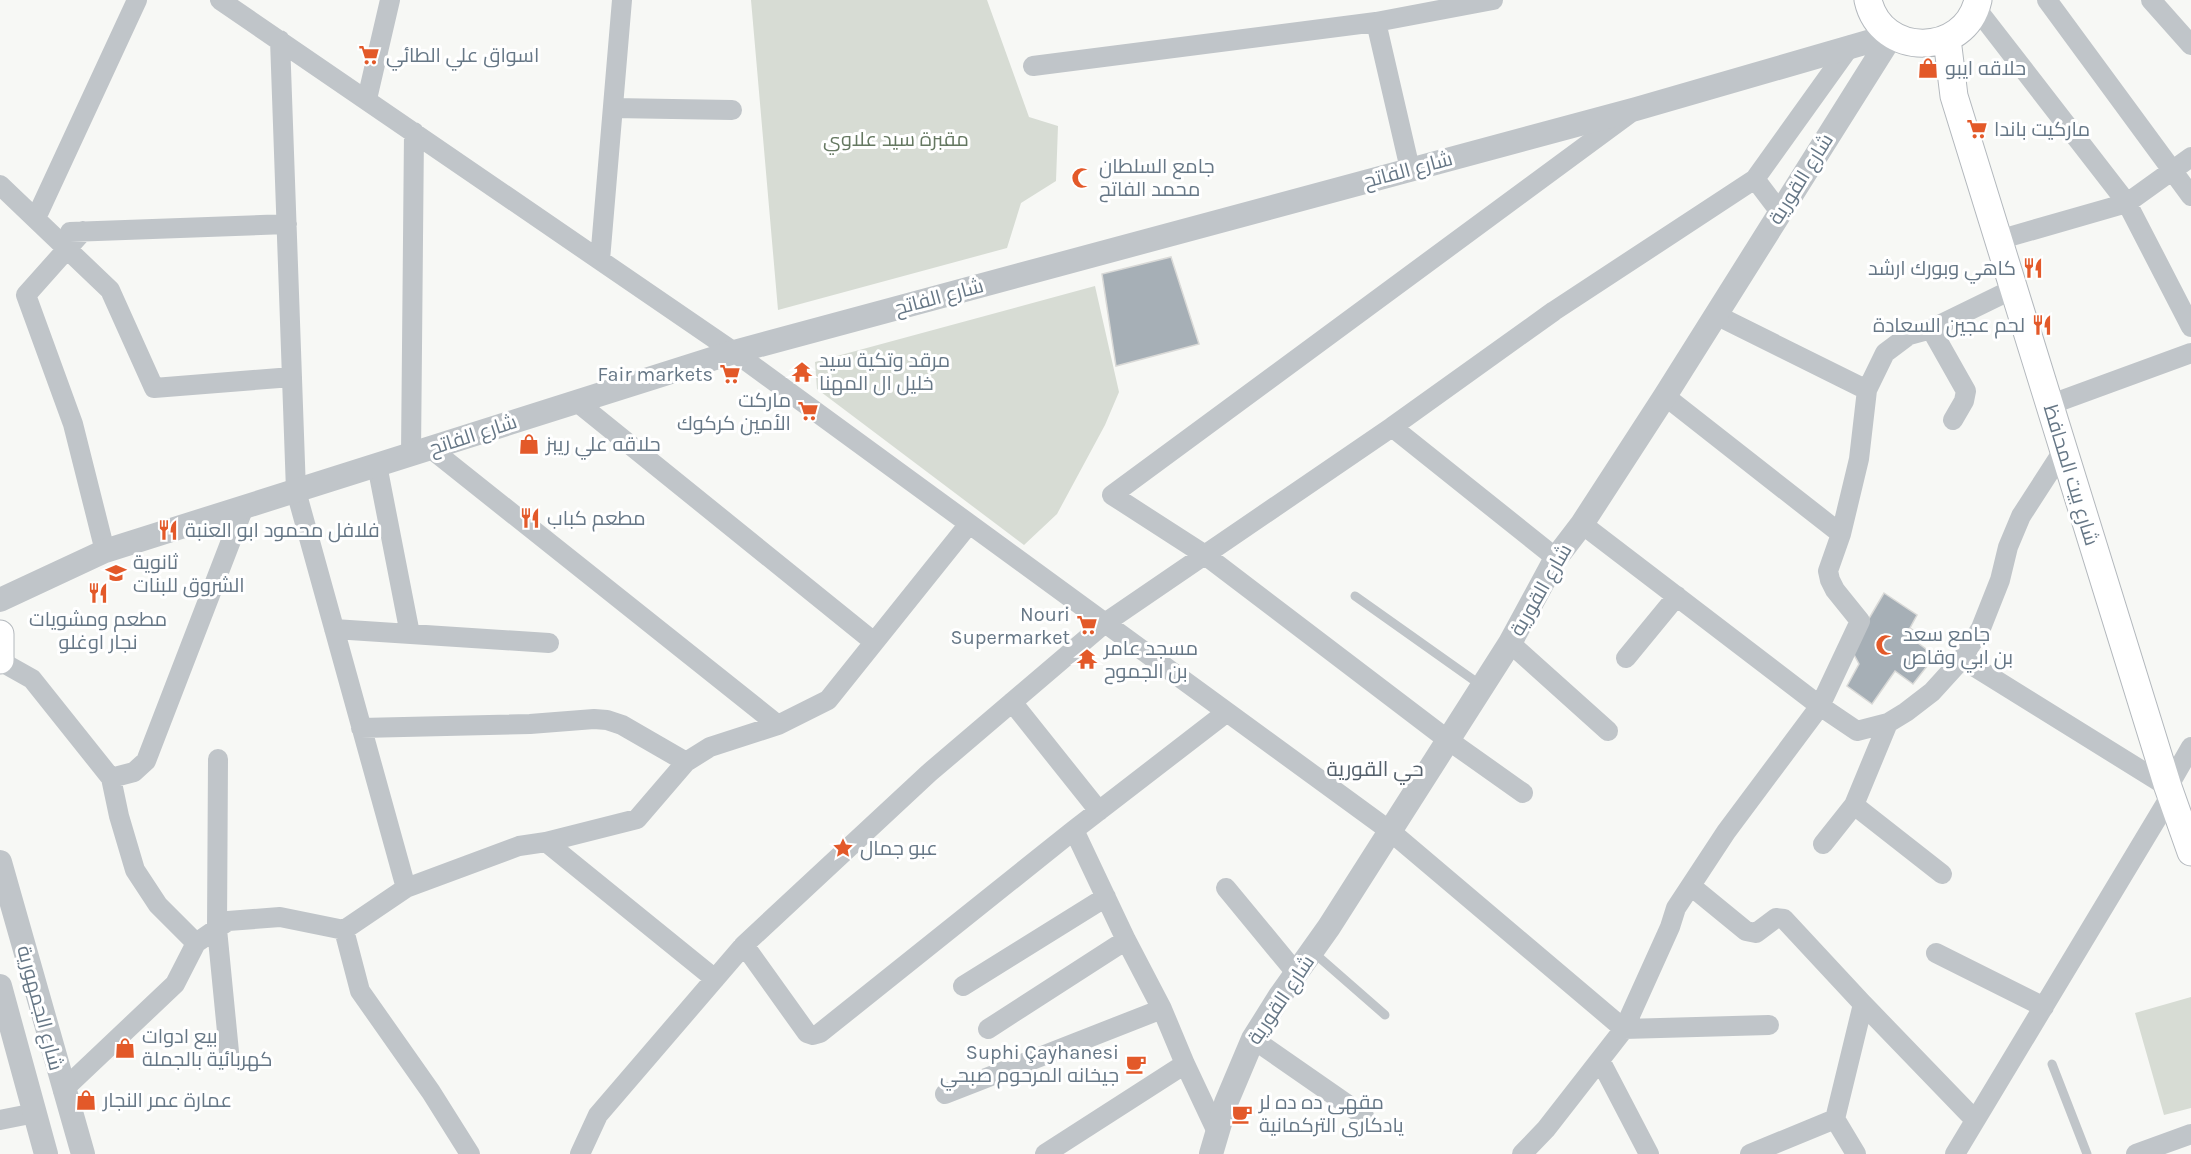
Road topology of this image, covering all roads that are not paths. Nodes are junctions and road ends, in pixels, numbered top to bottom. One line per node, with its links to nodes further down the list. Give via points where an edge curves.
1 (137, 0): 31 (street)
2 (220, 0): 13 (street)
3 (388, 0): 18 (street)
4 (622, 0): 19 (street)
5 (1493, 0): 10 (street)
6 (1868, 0): 12 (main road, via 1878,21)
7 (2047, 0): 25 (street)
8 (2151, 0): 16 (street)
9 (1977, 4): 14 (main road, via 1959,31); 29 (street)
10 (1431, 6): 11 (street)
11 (1376, 22): 17 (street); 24 (street)
12 (1892, 35): 14 (main road, via 1908,42); 15 (street, شارع الفاتح); 30 (street, شارع القورية)
13 (280, 39): 18 (street); 32 (street)
14 (1936, 41): 35 (main road, شارع بيت المحافظ)
15 (1851, 45): 20 (street, شارع الفاتح); 26 (street)
16 (2191, 45)
17 (1033, 66)
18 (367, 99): 22 (street)
19 (613, 108): 21 (street); 37 (street)
20 (1636, 109): 24 (street, شارع الفاتح); 60 (street, via 1112,495)
21 (732, 110)
22 (414, 132): 37 (street); 51 (street)
23 (2191, 157): 25 (street)
24 (1410, 169): 42 (street, شارع الفاتح)
25 (2174, 171): 28 (street); 29 (street)
26 (1755, 179): 30 (street); 50 (street, via 1554,311)
27 (0, 185): 31 (street)
28 (2191, 196)
29 (2127, 203): 35 (street); 40 (street)
30 (1780, 212): 39 (street, شارع القورية)
31 (36, 218): 34 (street)
32 (286, 224): 33 (street); 44 (street)
33 (83, 231): 34 (street); 36 (street)
34 (50, 232): 36 (street)
35 (1998, 240): 38 (main road, شارع بيت المحافظ)
36 (67, 248): 44 (street, via 110,290 154,388); 59 (street, via 26,295 72,424)
37 (600, 260): 42 (street)
38 (2013, 289): 41 (street); 48 (main road, شارع بيت المحافظ)
39 (1716, 315): 45 (street); 46 (street, شارع القورية)
40 (2191, 327)
41 (1931, 329): 45 (street, via 1909,335 1885,353); 49 (street, via 1966,391)
42 (734, 352): 47 (street, شارع الفاتح); 56 (street)
43 (2191, 353): 48 (street)
44 (292, 376): 54 (street)
45 (1867, 390): 58 (street, via 1859,459)
46 (1665, 396): 57 (street, شارع القورية); 58 (street)
47 (577, 402): 51 (street, شارع الفاتح); 69 (street)
48 (2049, 405): 52 (main road, شارع بيت المحافظ)
49 (1953, 420)
50 (1392, 427): 60 (street); 61 (street)
51 (420, 451): 53 (street, شارع الفاتح); 80 (street)
52 (2063, 451): 73 (street, via 2021,516 1981,628); 88 (main road, شارع بيت المحافظ)
53 (376, 465): 54 (street, شارع الفاتح); 68 (street)
54 (296, 491): 55 (street, شارع الفاتح); 66 (street)
55 (244, 507): 59 (street, شارع الفاتح); 87 (street, via 146,761 134,772)
56 (969, 524): 65 (street); 69 (street)
57 (1582, 524): 61 (street, شارع القورية); 63 (street)
58 (1841, 534): 77 (street, via 1829,575 1835,590 1860,621)
59 (105, 551): 64 (street, شارع الفاتح)
60 (1204, 555): 65 (street); 83 (street)
61 (1556, 558): 71 (street, شارع القورية)
62 (1355, 596): 75 (lane)
63 (1677, 596): 72 (street); 77 (street)
64 (0, 600)
65 (1105, 623): 76 (street); 78 (street)
66 (334, 629): 68 (street); 81 (street)
67 (0, 634): 74 (main road)
68 (410, 634): 70 (street)
69 (874, 642): 80 (street, via 828,700)
70 (549, 643)
71 (1510, 643): 75 (street, شارع القورية); 82 (street)
72 (1626, 658)
73 (1962, 659): 79 (street, via 1932,692); 88 (street)
74 (0, 660): 87 (street, via 32,680)
75 (1482, 686): 83 (street, شارع القورية)
76 (1012, 702): 91 (street); 107 (street, via 929,773)
77 (1820, 706): 79 (street, via 1857,731); 99 (street, via 1726,832)
78 (1227, 712): 91 (street); 93 (street)
79 (1888, 723): 90 (street)
80 (778, 725): 86 (street, via 710,747)
81 (362, 728): 86 (street, via 607,720); 100 (street)
82 (1608, 731)
83 (1448, 740): 89 (street); 93 (street, شارع القورية)
84 (2191, 747): 88 (street)
85 (218, 759): 103 (street)
86 (686, 762): 94 (street, via 637,819)
87 (111, 778): 106 (street, via 135,870 158,904)
88 (2170, 791): 96 (main road, شارع بيت المحافظ); 115 (street)
89 (1523, 793)
90 (1854, 806): 95 (street); 98 (street)
91 (1099, 811): 92 (street)
92 (1074, 830): 102 (street); 107 (street, via 820,1033 807,1033)
93 (1390, 831): 108 (street, شارع القورية); 120 (street)
94 (546, 842): 100 (street, via 519,846); 111 (street)
95 (1823, 844)
96 (2191, 850)
97 (0, 862): 126 (street, شارع الجمهورية)
98 (1942, 874)
99 (1691, 886): 114 (street, via 1746,931 1756,933 1776,918 1784,919); 120 (street, via 1676,908)
100 (406, 888): 104 (street)
101 (1226, 888): 110 (street)
102 (1106, 897): 105 (street); 113 (street)
103 (217, 929): 104 (street, via 228,921 280,917); 106 (street); 122 (street)
104 (344, 930): 137 (street, via 360,991)
105 (1126, 940): 116 (street); 119 (street)
106 (196, 943): 126 (street, via 175,984)
107 (744, 945): 111 (street)
108 (1313, 952): 110 (street, شارع القورية); 117 (lane)
109 (1936, 953): 115 (street)
110 (1297, 974): 121 (street, شارع القورية)
111 (715, 979): 138 (street, via 598,1115)
112 (0, 986): 128 (street, شارع الجمهورية)
113 (963, 986)
114 (1863, 1004): 130 (street); 132 (street)
115 (2043, 1007): 132 (street)
116 (1162, 1009): 124 (street); 127 (street)
117 (1385, 1016)
118 (1769, 1025): 120 (street)
119 (988, 1029)
120 (1624, 1029): 123 (street)
121 (1253, 1039): 129 (street); 134 (street, شارع القورية, via 1236,1075)
122 (229, 1052)
123 (1600, 1060): 140 (street); 141 (street)
124 (1185, 1064): 134 (street); 139 (street)
125 (2052, 1064): 145 (lane)
126 (63, 1090): 136 (street, شارع الجمهورية)
127 (945, 1094)
128 (35, 1113): 131 (street); 135 (street, شارع الجمهورية)
129 (1364, 1116)
130 (1835, 1119): 142 (street); 143 (street)
131 (0, 1120)
132 (1975, 1120): 144 (street)
133 (2191, 1134): 146 (street)
134 (1214, 1143)
135 (46, 1154)
136 (83, 1154)
137 (470, 1154)
138 (580, 1154)
139 (1045, 1154)
140 (1522, 1154)
141 (1649, 1154)
142 (1750, 1154)
143 (1856, 1154)
144 (1955, 1154)
145 (2087, 1154)
146 (2136, 1154)

